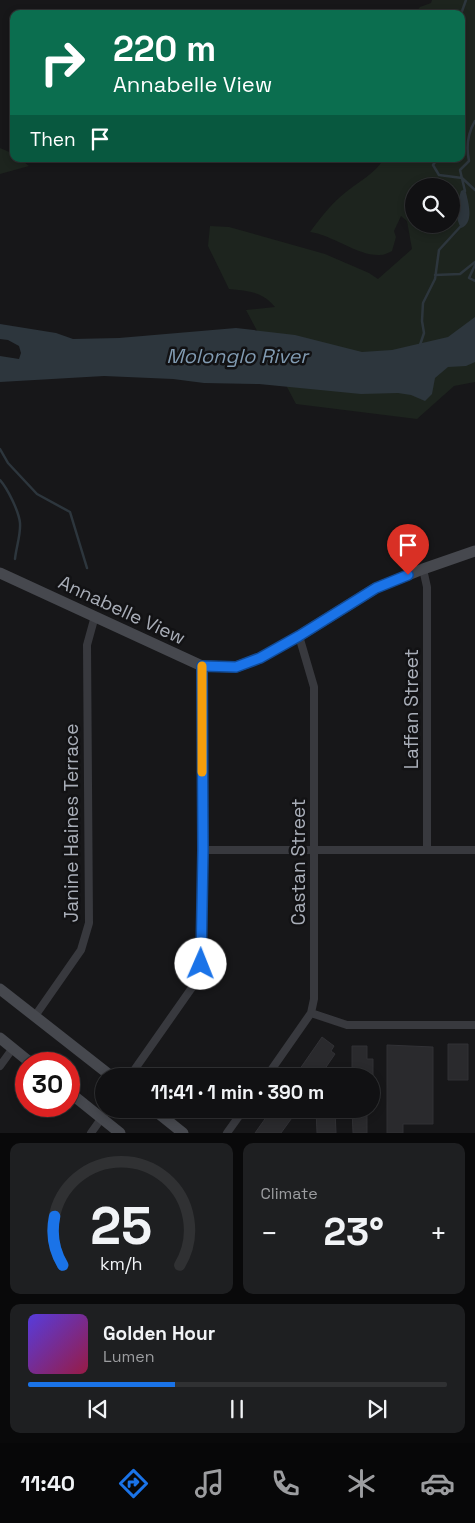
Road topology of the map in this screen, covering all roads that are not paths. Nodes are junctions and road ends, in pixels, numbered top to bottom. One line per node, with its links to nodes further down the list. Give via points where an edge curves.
1 (475, 551): 2 (street, Annabelle View)
2 (423, 569): 5 (street, Annabelle View, via 376,588); 8 (street, Laffan Street, via 427,587)
3 (0, 573): 4 (street, Annabelle View)
4 (95, 616): 6 (street, Annabelle View); 13 (street, Janine Haines Terrace, via 87,644 89,923 81,950)
5 (299, 636): 6 (street, Annabelle View, via 260,658 236,667); 10 (street, Castan Street, via 314,686)
6 (202, 666): 7 (street)
7 (203, 850): 10 (street); 20 (street, via 201,964 197,978)
8 (427, 850): 9 (street); 10 (street)
9 (475, 850)
10 (314, 851): 12 (street, Castan Street, via 314,999)
11 (0, 989): 13 (street)
12 (311, 1013): 14 (street, via 347,1025); 21 (street, Castan Street)
13 (35, 1016): 19 (street)
14 (475, 1025)
15 (0, 1038): 16 (street)
16 (13, 1048): 17 (street); 18 (street)
17 (18, 1052)
18 (0, 1066)
19 (101, 1068)
20 (135, 1068)
21 (273, 1068)
22 (80, 1099): 23 (street)
23 (95, 1108)
24 (101, 1118): 28 (street)
25 (108, 1118): 29 (street)
26 (164, 1118): 30 (street)
27 (238, 1118): 31 (street)
28 (91, 1133)
29 (120, 1133)
30 (183, 1133)
31 (227, 1133)

